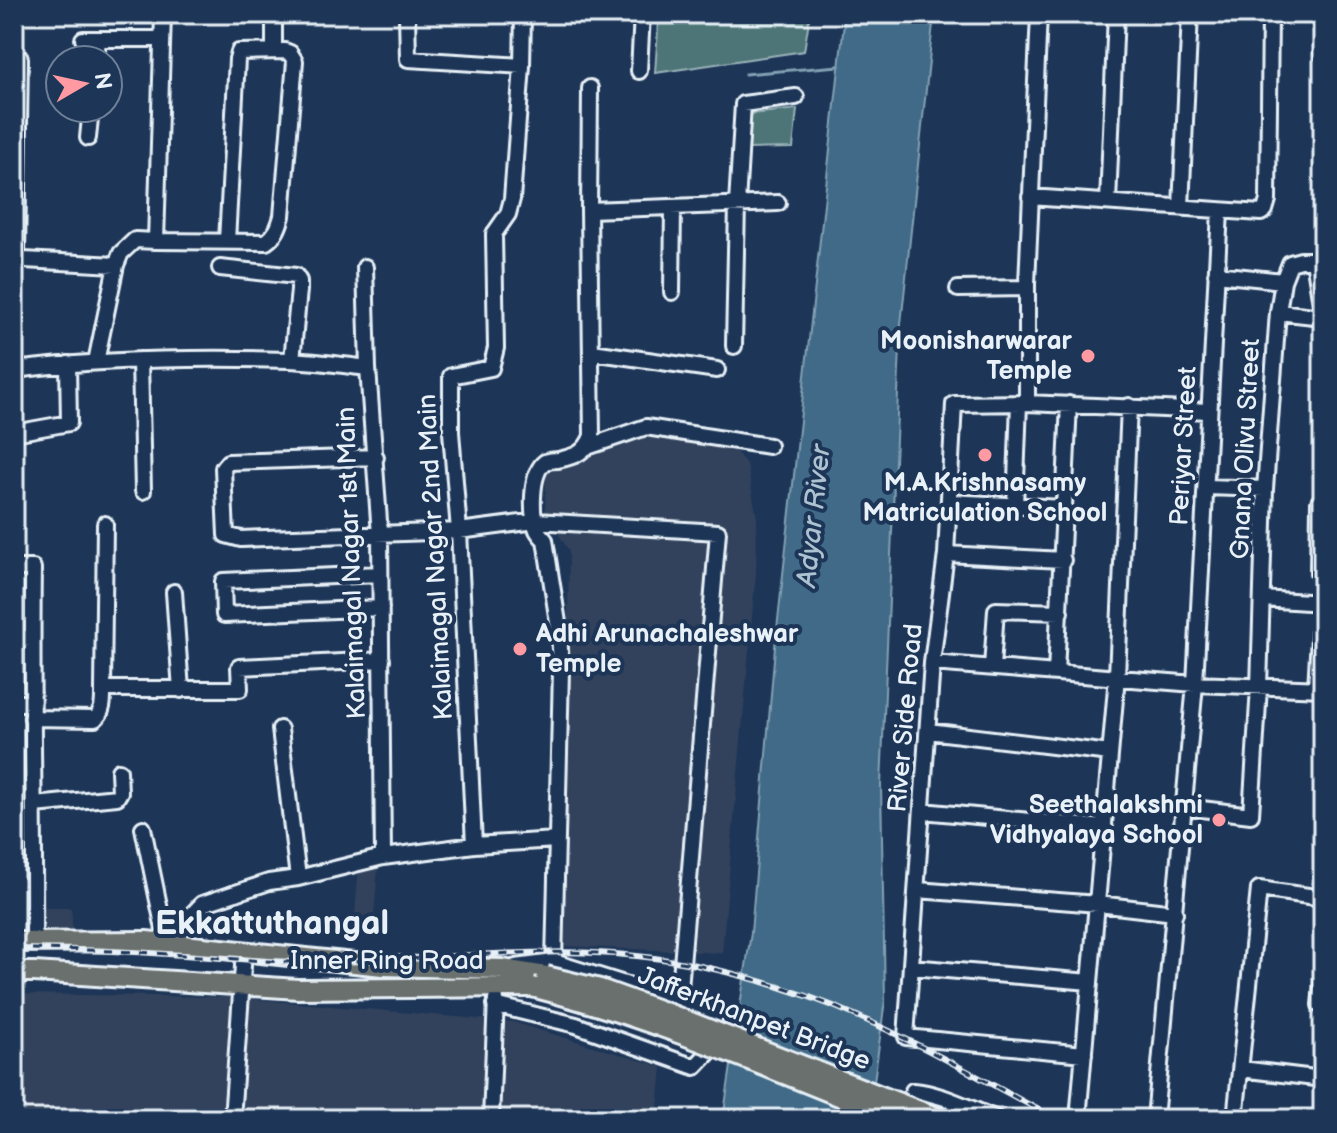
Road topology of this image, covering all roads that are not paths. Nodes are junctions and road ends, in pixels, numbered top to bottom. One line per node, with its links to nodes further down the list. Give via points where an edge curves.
1 (163, 14): 11 (street)
2 (274, 14): 13 (street)
3 (407, 14): 16 (street, via 408,59)
4 (523, 14): 16 (street)
5 (642, 14): 17 (street)
6 (1039, 14): 23 (street)
7 (1116, 14): 24 (street)
8 (1190, 14): 28 (street)
9 (1270, 14): 30 (street, via 1268,200 1261,213)
10 (1322, 15): 14 (street)
11 (162, 39): 12 (street, via 90,39); 31 (street)
12 (91, 44)
13 (274, 50): 32 (street, via 239,52 237,59); 32 (street, via 290,53 295,61 282,216 266,242)
14 (1323, 55)
15 (20, 58): 20 (street)
16 (522, 66): 69 (street, Kalaimagal Nagar 2nd Main, via 512,199 494,234 496,348 491,368 451,376)
17 (639, 71)
18 (590, 88): 29 (street)
19 (796, 97): 26 (street, via 743,104)
20 (16, 115): 33 (street, via 17,256)
21 (89, 124): 22 (street)
22 (88, 138)
23 (1030, 197): 24 (street); 38 (street)
24 (1108, 202): 28 (street)
25 (778, 203): 26 (street)
26 (737, 204): 27 (street); 43 (street)
27 (673, 207): 29 (street); 40 (street)
28 (1181, 207): 30 (street)
29 (589, 210): 44 (street)
30 (1220, 211): 36 (street, Periyar Street)
31 (156, 241): 32 (street); 33 (street, via 135,240)
32 (227, 241)
33 (116, 265): 47 (street)
34 (365, 267): 49 (street, Kalaimagal Nagar 1st Main)
35 (220, 268): 46 (street, via 296,276)
36 (1216, 274): 37 (street); 55 (street, Periyar Street)
37 (1283, 281): 41 (street, Gnana Olivu Street); 42 (street, via 1290,263 1314,260)
38 (1027, 288): 39 (street); 52 (street)
39 (958, 289)
40 (672, 292)
41 (1278, 312): 42 (street); 61 (street, Gnana Olivu Street)
42 (1323, 317)
43 (734, 346)
44 (592, 352): 51 (street); 58 (street, via 592,436)
45 (140, 360): 46 (street); 47 (street); 62 (street)
46 (292, 360): 49 (street)
47 (96, 362): 48 (street)
48 (68, 364): 50 (street); 56 (street, via 69,423)
49 (368, 368): 59 (street, Kalaimagal Nagar 1st Main)
50 (14, 370)
51 (717, 370)
52 (1023, 403): 53 (street); 63 (street, River Side Road, via 954,404); 65 (street)
53 (1069, 404): 54 (street); 66 (street)
54 (1129, 406): 55 (street); 87 (street)
55 (1209, 411): 60 (street, Periyar Street)
56 (14, 433)
57 (769, 446): 58 (street, via 646,427)
58 (587, 447): 67 (street, via 546,461 538,470)
59 (376, 457): 70 (street, Kalaimagal Nagar 1st Main); 70 (street, via 228,462 223,468 223,501 226,535 234,538)
60 (1207, 487): 61 (street); 88 (street, Periyar Street)
61 (1265, 489): 77 (street, Gnana Olivu Street)
62 (143, 491)
63 (949, 502): 65 (street); 71 (street, River Side Road)
64 (1321, 502): 74 (street)
65 (1015, 506): 66 (street)
66 (1063, 508): 72 (street)
67 (536, 521): 69 (street); 104 (street, via 545,540 559,629); 123 (street, via 718,532)
68 (105, 524): 90 (street)
69 (459, 531): 70 (street); 105 (street, Kalaimagal Nagar 2nd Main)
70 (380, 535): 75 (street, Kalaimagal Nagar 1st Main)
71 (946, 554): 72 (street); 84 (street, River Side Road)
72 (1063, 560): 80 (street)
73 (14, 568): 82 (street, via 33,568)
74 (1318, 573)
75 (380, 574): 79 (street, Kalaimagal Nagar 1st Main); 79 (street, via 223,581 224,615)
76 (174, 592): 92 (street)
77 (1262, 599): 78 (street); 89 (street, Gnana Olivu Street)
78 (1322, 603): 91 (street)
79 (381, 608): 83 (street, Kalaimagal Nagar 1st Main)
80 (1060, 612): 85 (street, via 996,610); 86 (street)
81 (14, 637): 82 (street)
82 (32, 639): 94 (street)
83 (382, 660): 92 (street, via 239,667 240,689); 106 (street, Kalaimagal Nagar 1st Main)
84 (932, 663): 85 (street); 96 (street, River Side Road)
85 (992, 667): 86 (street)
86 (1056, 673): 87 (street)
87 (1117, 676): 88 (street); 97 (street)
88 (1195, 684): 89 (street); 100 (street, Periyar Street)
89 (1259, 687): 91 (street); 100 (street, Gnana Olivu Street, via 1251,815)
90 (103, 689): 92 (street); 94 (street, via 95,719 59,718)
91 (1320, 689)
92 (181, 690)
93 (14, 703): 94 (street)
94 (32, 710): 99 (street)
95 (280, 729): 107 (street)
96 (928, 731): 97 (street); 101 (street, River Side Road)
97 (1110, 753): 103 (street)
98 (119, 771): 99 (street, via 117,797)
99 (35, 805): 113 (street)
100 (1185, 807): 111 (street, Periyar Street)
101 (922, 811): 103 (street); 108 (street, River Side Road)
102 (143, 828): 114 (street)
103 (1105, 828): 110 (street)
104 (556, 840): 105 (street); 118 (street)
105 (474, 845): 106 (street)
106 (383, 857): 107 (street)
107 (298, 878): 114 (street, via 202,904)
108 (917, 890): 110 (street); 116 (street, River Side Road)
109 (1323, 898): 126 (street, via 1259,889)
110 (1098, 904): 111 (street); 120 (street)
111 (1175, 913): 134 (street, Periyar Street)
112 (14, 942): 113 (main road, Inner Ring Road)
113 (34, 942): 114 (main road, Inner Ring Road)
114 (172, 945): 115 (main road, Inner Ring Road)
115 (244, 952): 121 (street); 122 (main road, Inner Ring Road, via 383,966)
116 (911, 967): 120 (street); 125 (street, River Side Road, via 906,1037)
117 (14, 972): 121 (main road, Inner Ring Road)
118 (544, 975): 122 (main road, Inner Ring Road); 123 (street); 130 (main road, Jafferkhanpet Bridge, bridge, via 584,1001); 131 (main road, Jafferkhanpet Bridge, bridge, via 667,1013)
119 (1323, 978): 124 (street)
120 (1090, 982): 125 (street)
121 (241, 986): 122 (main road, Inner Ring Road); 128 (street)
122 (498, 987): 123 (street, via 576,1025 695,1067 713,1048 714,1015); 129 (street)
123 (679, 1001)
124 (1323, 1005)
125 (1084, 1054): 133 (street)
126 (1241, 1069): 127 (street); 135 (street)
127 (1323, 1079)
128 (232, 1119)
129 (491, 1119)
130 (899, 1119): 132 (street, via 913,1091)
131 (940, 1119)
132 (997, 1119)
133 (1078, 1119)
134 (1155, 1119)
135 (1235, 1119)

